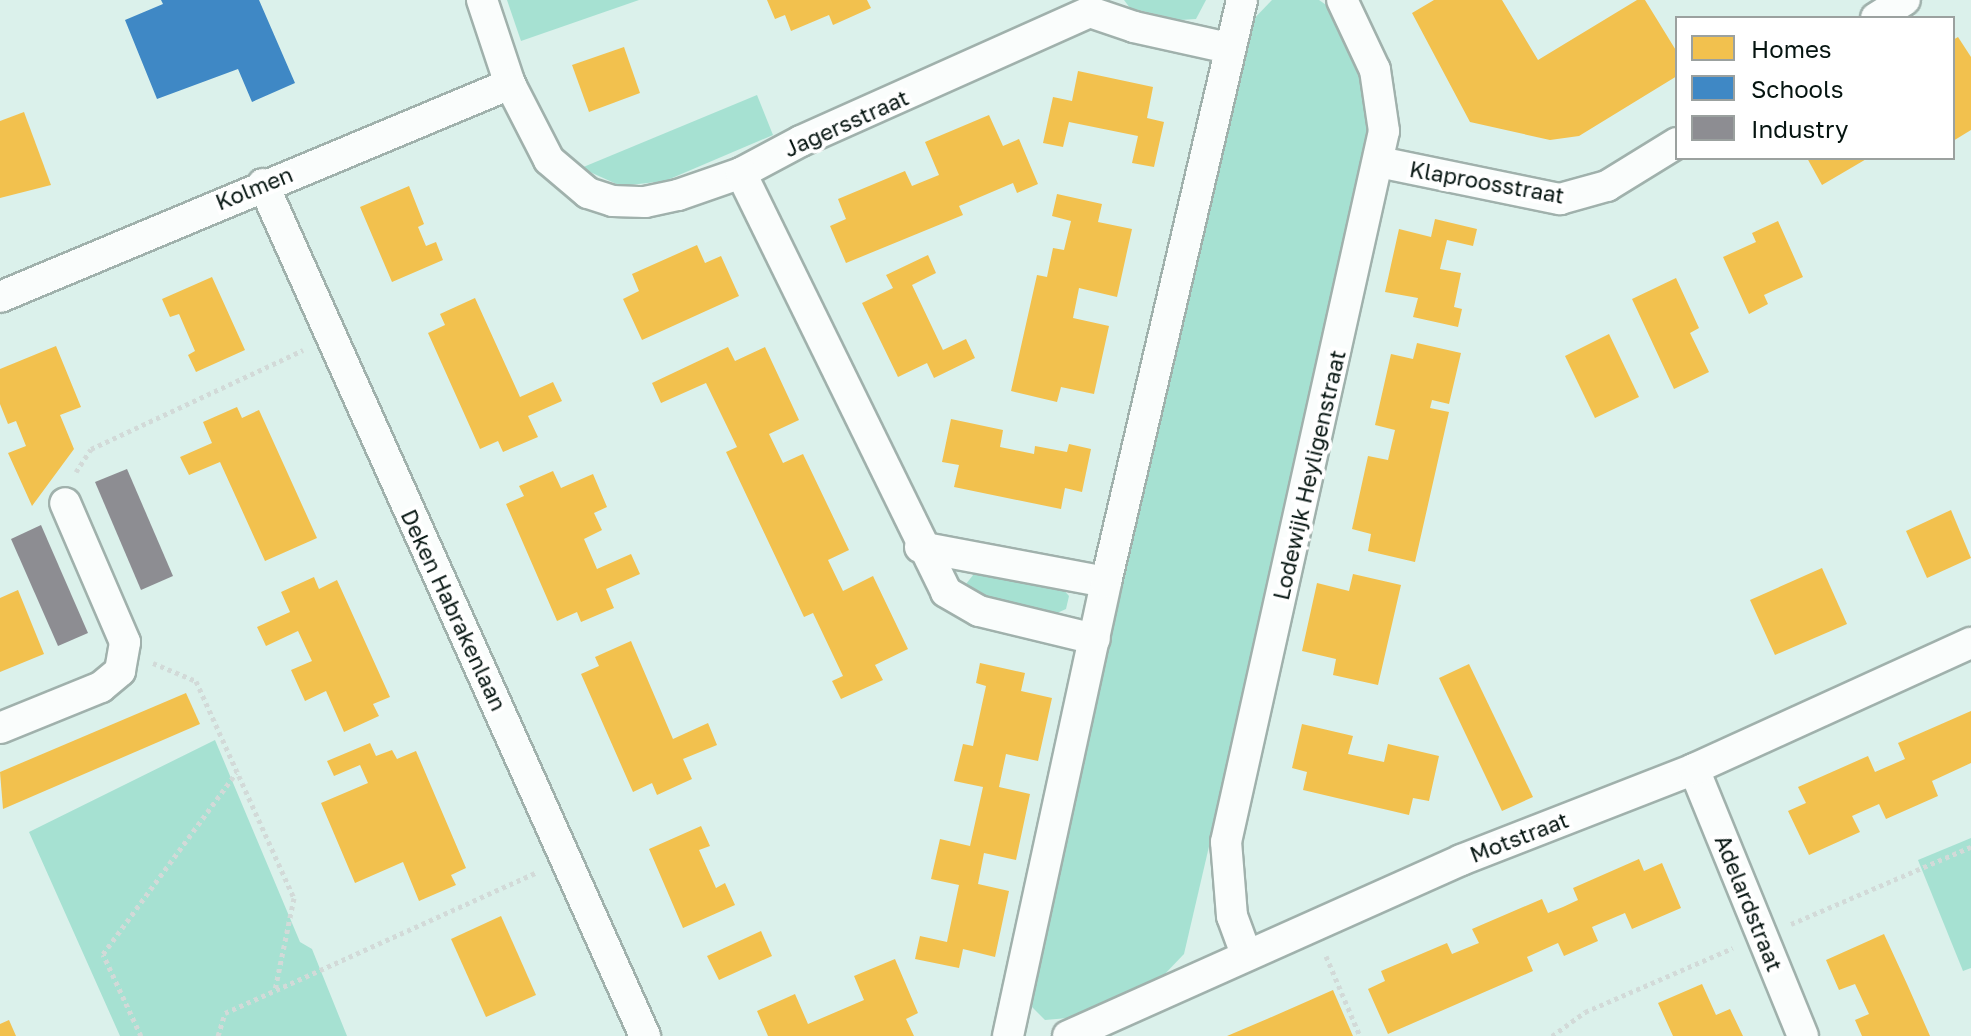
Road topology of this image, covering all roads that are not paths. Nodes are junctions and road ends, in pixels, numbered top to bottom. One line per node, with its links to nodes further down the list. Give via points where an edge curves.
1 (482, 0): 8 (street, Jagersstraat)
2 (1242, 0): 7 (street)
3 (1342, 0): 10 (street, Lodewijk Heyligenstraat, via 1375,70 1383,107)
4 (1905, 0): 6 (street)
5 (1094, 6): 7 (street, Jagersstraat, via 1134,27); 11 (street, Jagersstraat)
6 (1879, 16)
7 (1228, 48): 16 (street)
8 (510, 84): 11 (street, Jagersstraat, via 549,160 588,193 645,202); 12 (street, Kolmen)
9 (1675, 144): 10 (street, Klaproosstraat, via 1607,186 1560,199)
10 (1379, 162): 21 (street, Lodewijk Heyligenstraat, via 1226,842 1232,916)
11 (741, 173): 15 (street)
12 (263, 184): 13 (street, Kolmen); 22 (street, Deken Habrakenlaan)
13 (0, 297)
14 (65, 503): 19 (street, via 125,642 120,671 101,687)
15 (920, 547): 16 (street); 17 (street, via 957,603)
16 (1106, 582): 17 (street)
17 (1095, 639): 23 (street)
18 (1971, 643): 20 (street, Motstraat)
19 (0, 728)
20 (1694, 769): 21 (street, Motstraat, via 1461,860); 25 (street, Adelardstraat)
21 (1246, 954): 24 (street, Motstraat)
22 (645, 1036)
23 (1008, 1036)
24 (1068, 1036)
25 (1803, 1036)

